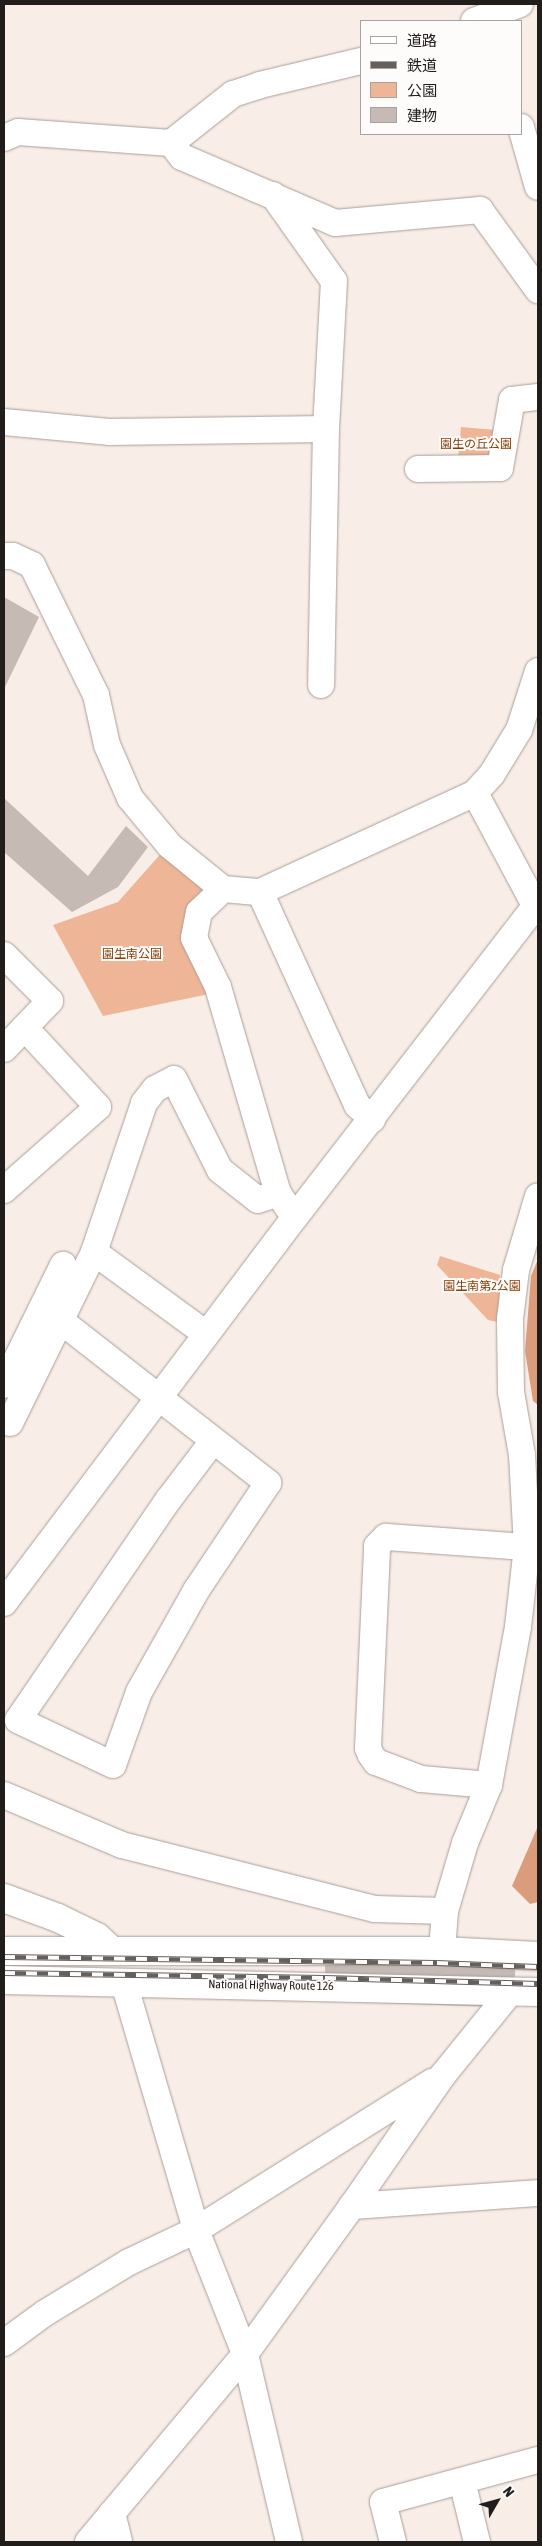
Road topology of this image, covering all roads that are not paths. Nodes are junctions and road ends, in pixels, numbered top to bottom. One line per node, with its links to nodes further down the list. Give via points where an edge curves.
1 (520, 4): 2 (street)
2 (484, 20)
3 (360, 61): 6 (street, via 233,94)
4 (522, 131): 7 (street)
5 (4, 138): 6 (street, via 18,132)
6 (171, 144): 8 (street, via 182,157)
7 (538, 187)
8 (273, 195): 9 (street, via 335,223 480,210); 12 (street, via 334,281)
9 (538, 290)
10 (538, 397): 13 (street, via 512,400 500,468)
11 (4, 422): 12 (street, via 108,432)
12 (326, 429): 16 (street)
13 (418, 469)
14 (4, 556): 18 (street, via 13,556 32,565 96,695 108,745 130,798 170,846)
15 (538, 671): 17 (street, via 519,730 492,774)
16 (321, 686)
17 (475, 793): 19 (street); 20 (street)
18 (223, 889): 19 (street); 26 (street, via 199,912 194,938 218,987)
19 (260, 892): 24 (street, via 357,1105)
20 (537, 907): 24 (street)
21 (4, 955): 22 (street, via 50,1001)
22 (25, 1028): 23 (street); 25 (street, via 98,1107)
23 (4, 1049)
24 (372, 1119): 28 (street)
25 (4, 1190)
26 (278, 1193): 28 (street); 29 (street, via 258,1200 220,1170 174,1079 155,1089 144,1103)
27 (538, 1196): 37 (street, via 516,1270 510,1319 512,1392 522,1455)
28 (295, 1216): 32 (street)
29 (94, 1252): 31 (street); 32 (street)
30 (63, 1265): 33 (street)
31 (61, 1321): 34 (street); 35 (street)
32 (206, 1334): 34 (street)
33 (5, 1373)
34 (159, 1398): 36 (street); 38 (street)
35 (10, 1422)
36 (213, 1441): 36 (street, via 268,1483 197,1589 138,1692 113,1765 18,1720 169,1499)
37 (527, 1547): 39 (street, via 518,1627); 39 (street, via 386,1537 377,1546 368,1748 376,1762 421,1779)
38 (4, 1603)
39 (489, 1785): 42 (street, via 466,1843)
40 (4, 1795): 42 (street, via 122,1845 375,1909)
41 (4, 1898): 43 (highway, via 58,1918 96,1937)
42 (445, 1911): 44 (street)
43 (110, 1949): 44 (highway); 45 (highway)
44 (442, 1950): 46 (highway)
45 (4, 1951)
46 (538, 1956)
47 (4, 1980): 48 (highway, National Highway Route 126)
48 (124, 1983): 49 (highway, National Highway Route 126); 54 (street)
49 (511, 1991): 50 (highway, National Highway Route 126); 51 (street)
50 (538, 1992)
51 (443, 2075): 53 (street); 54 (street)
52 (538, 2192): 53 (street)
53 (352, 2206): 56 (street)
54 (196, 2230): 55 (street, via 129,2262 45,2313); 56 (street)
55 (4, 2343)
56 (245, 2354): 59 (street); 62 (street)
57 (537, 2467): 58 (street)
58 (462, 2481): 63 (street, via 383,2502); 64 (street)
59 (112, 2514): 60 (street); 61 (street)
60 (88, 2542)
61 (119, 2542)
62 (289, 2542)
63 (393, 2542)
64 (476, 2542)

